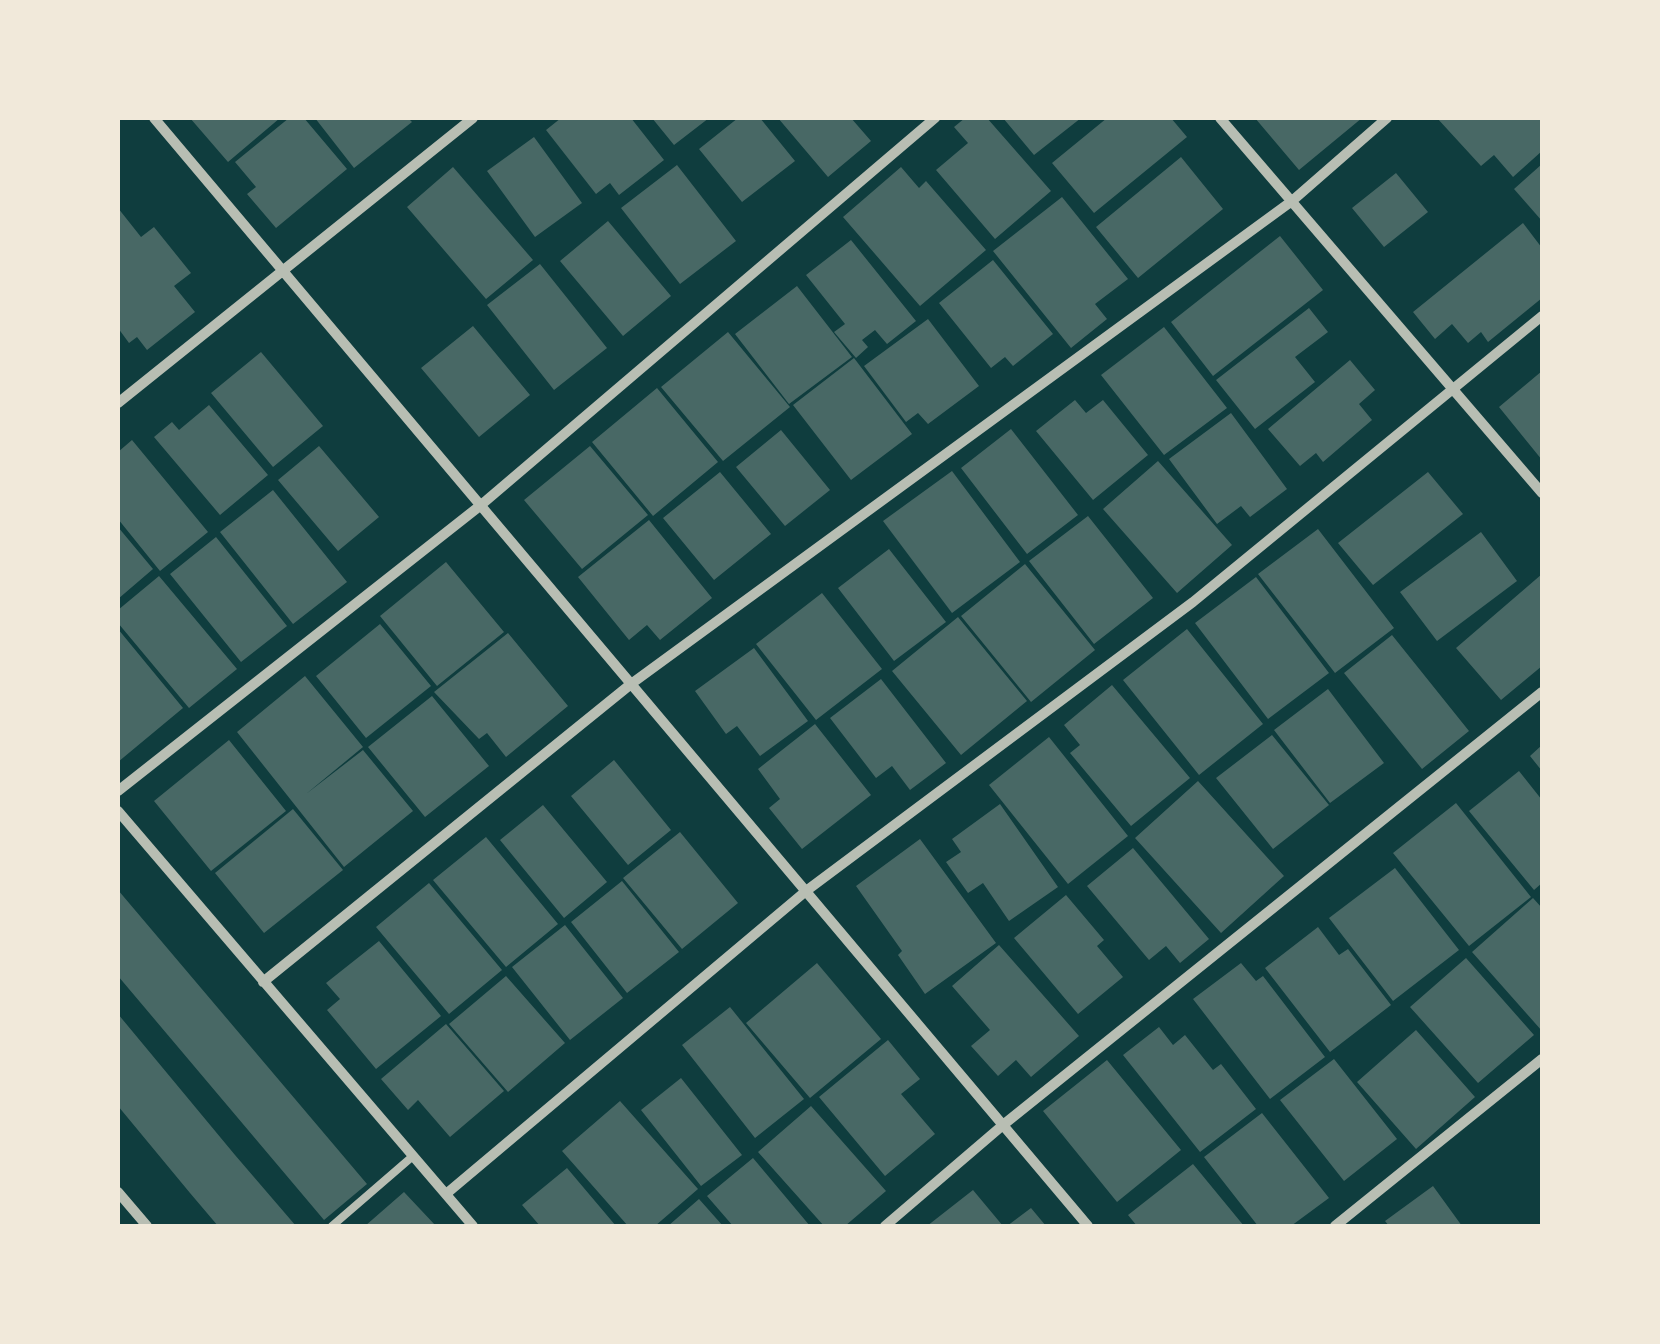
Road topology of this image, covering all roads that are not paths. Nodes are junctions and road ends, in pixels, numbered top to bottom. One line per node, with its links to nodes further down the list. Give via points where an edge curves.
1 (154, 118): 7 (street)
2 (473, 118): 7 (street)
3 (935, 118): 12 (street)
4 (1220, 118): 6 (street)
5 (1387, 118): 6 (street)
6 (1292, 201): 9 (street); 13 (street)
7 (282, 269): 10 (street); 12 (street)
8 (1542, 316): 9 (street)
9 (1455, 391): 11 (street); 17 (street, via 1193,602)
10 (118, 403)
11 (1542, 493)
12 (481, 505): 13 (street); 15 (street)
13 (631, 684): 17 (street); 18 (street)
14 (1542, 692): 20 (street)
15 (118, 791)
16 (118, 811): 18 (street)
17 (806, 891): 20 (street); 23 (street)
18 (263, 982): 21 (street)
19 (1542, 1059): 29 (street)
20 (1003, 1125): 27 (street); 28 (street)
21 (413, 1156): 23 (street); 25 (lane)
22 (118, 1192): 24 (street)
23 (446, 1194): 26 (street)
24 (147, 1226)
25 (332, 1226)
26 (474, 1226)
27 (885, 1226)
28 (1088, 1226)
29 (1335, 1226)

